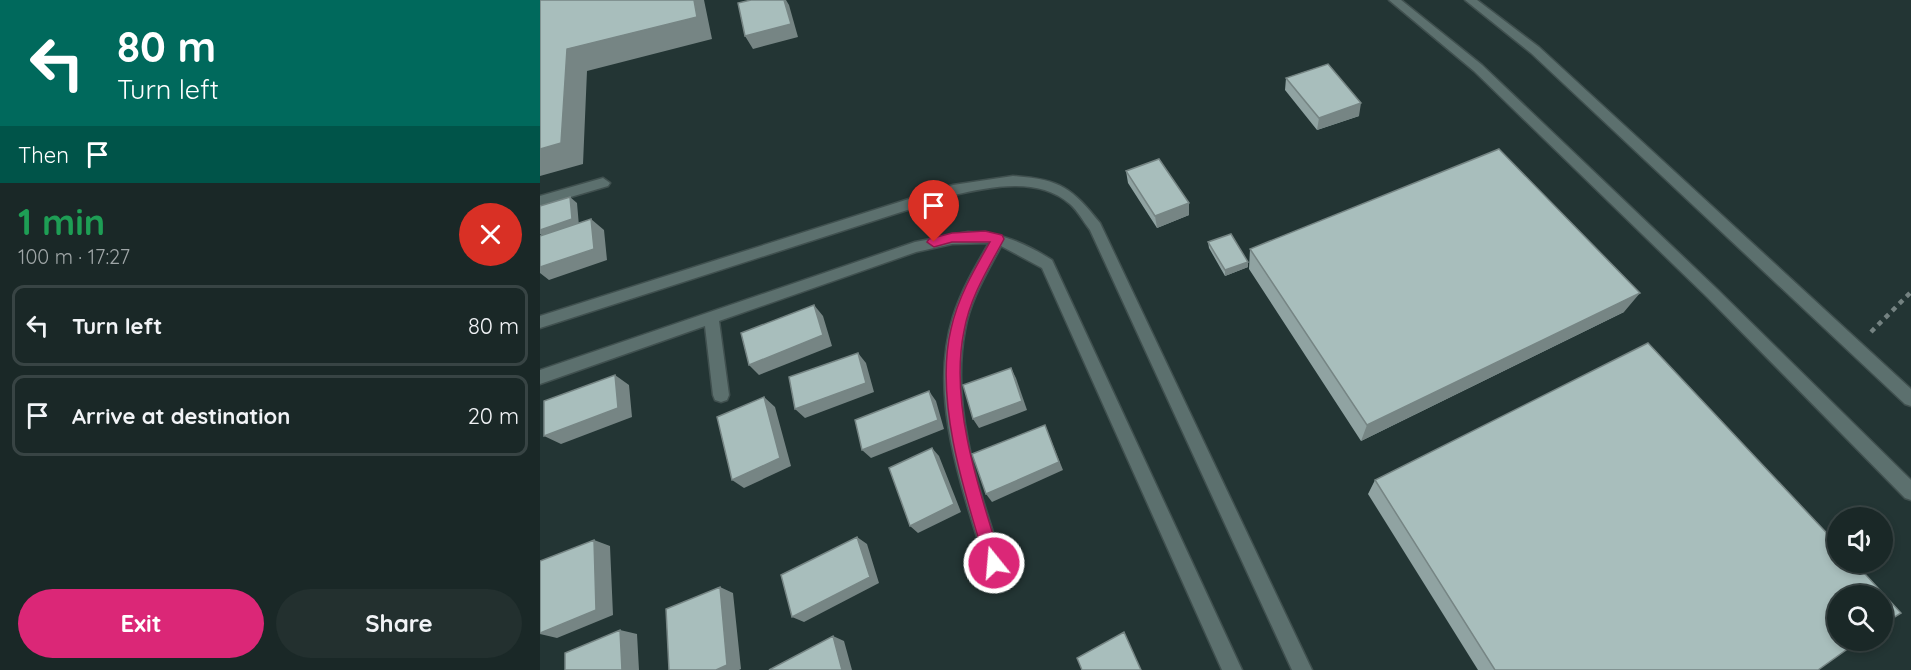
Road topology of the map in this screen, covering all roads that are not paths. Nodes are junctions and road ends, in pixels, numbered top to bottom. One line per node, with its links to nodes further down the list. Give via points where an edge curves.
1 (1394, 0): 11 (street, via 1478,68)
2 (1470, 0): 10 (street, via 1535,51)
3 (603, 183): 4 (street)
4 (540, 201)
5 (998, 239): 6 (street, via 952,238 915,247); 12 (street, via 969,292 957,331 954,372 969,484); 13 (street, via 1022,246 1047,264)
6 (711, 318): 8 (street); 9 (street)
7 (540, 322): 14 (street, via 953,190 997,180 1036,182 1072,198 1095,227)
8 (540, 377)
9 (721, 395)
10 (1911, 399)
11 (1911, 492)
12 (994, 563)
13 (1232, 670)
14 (1302, 670)

